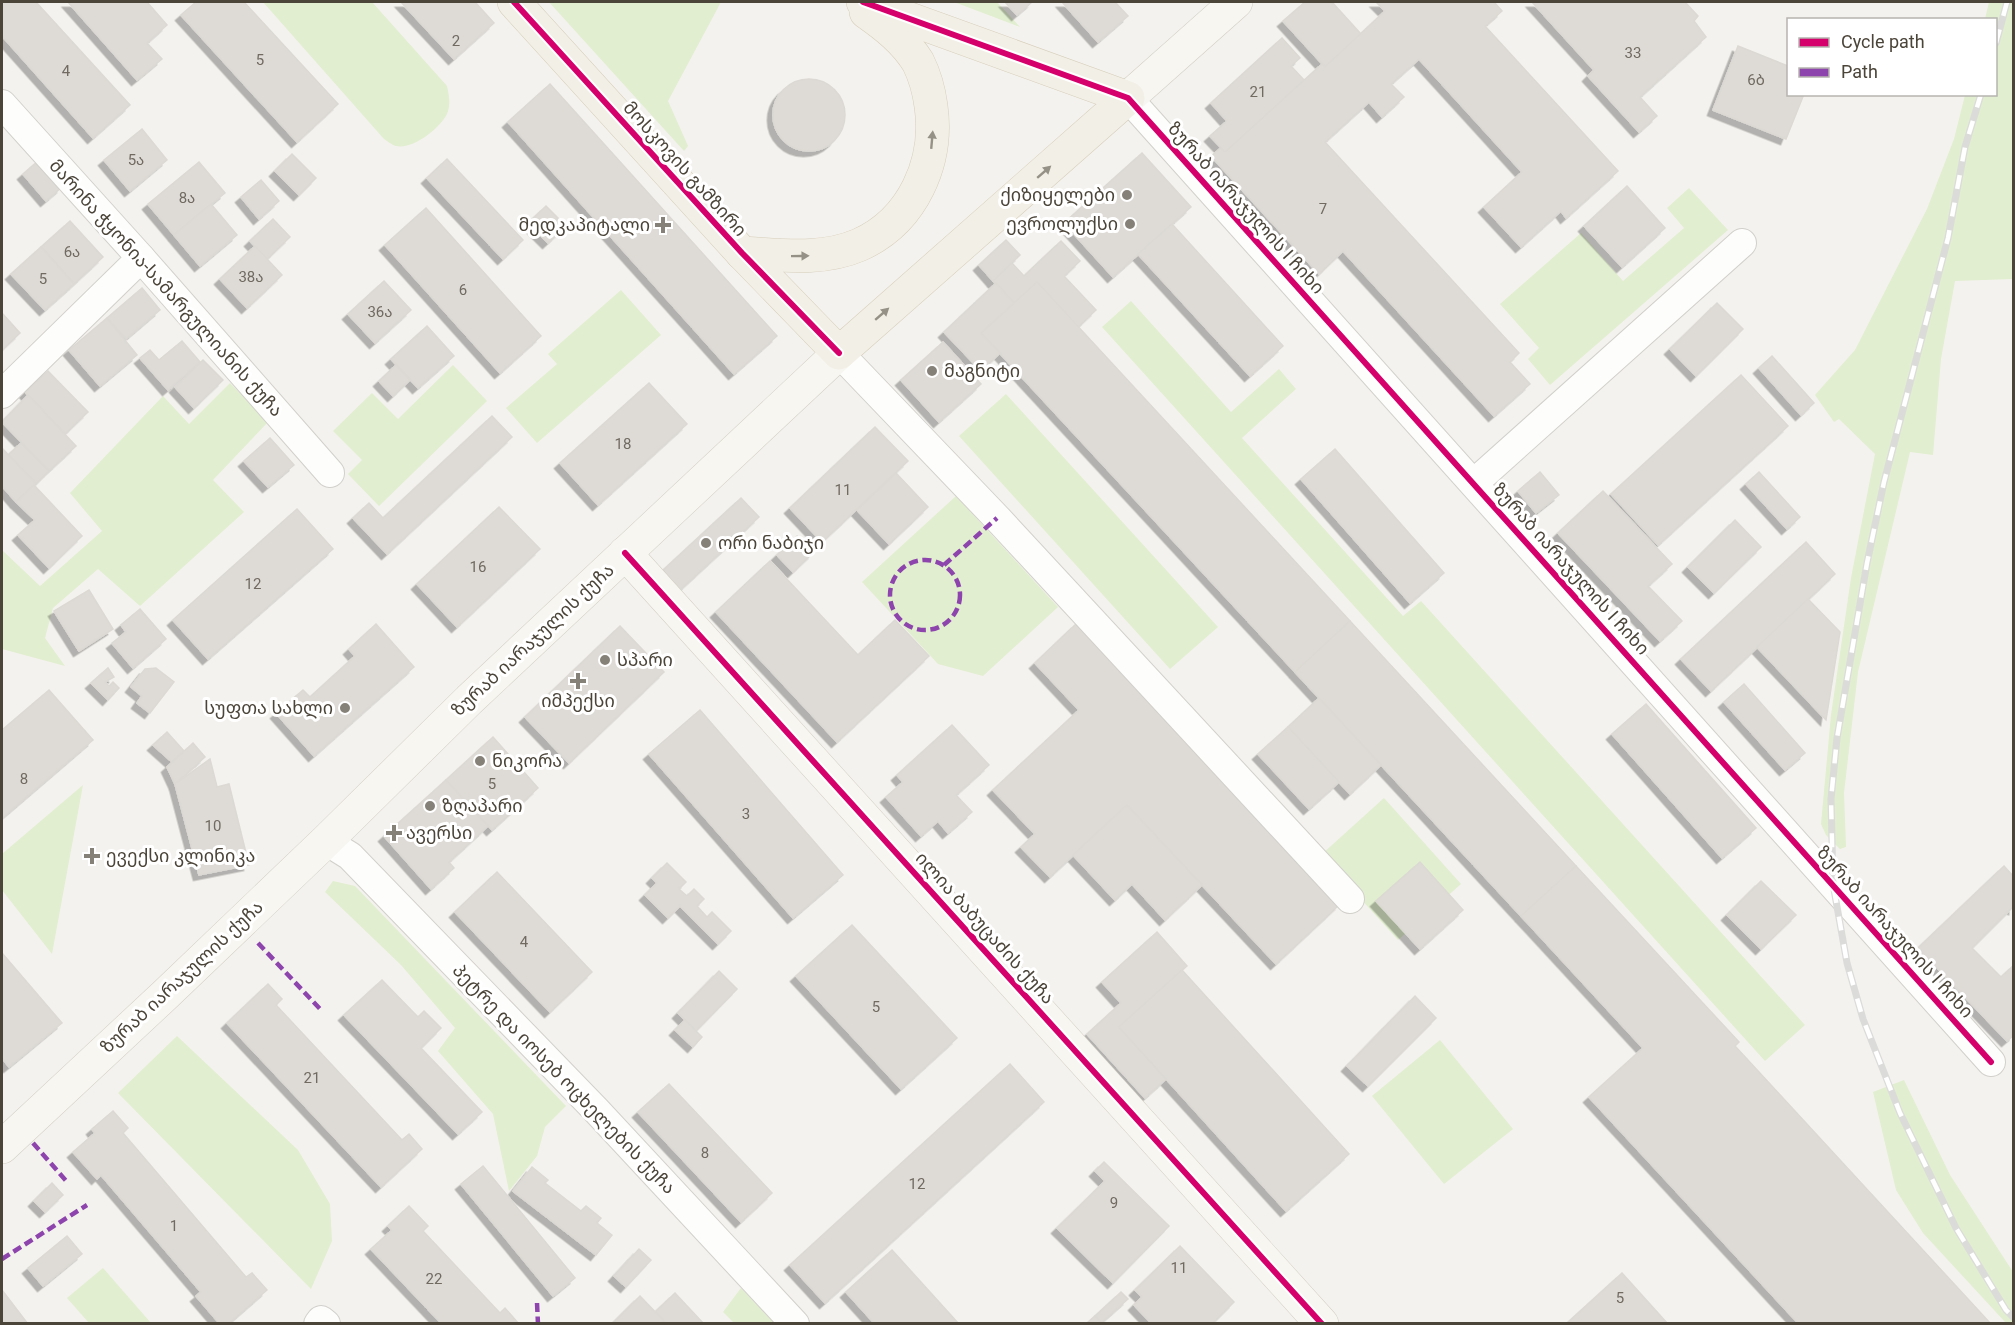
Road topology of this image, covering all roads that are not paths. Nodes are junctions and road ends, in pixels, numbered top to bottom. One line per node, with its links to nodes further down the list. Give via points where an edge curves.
1 (514, 2): 8 (main road, მოსკოვის გამზირი)
2 (851, 2): 8 (main road, one-way to 2, via 794,256 843,251 878,234 909,204 921,186 932,142 927,84 901,40)
3 (863, 2): 5 (main road)
4 (1236, 2): 5 (main road, ზურაბ იარაჯულის ქუჩა)
5 (1128, 98): 10 (main road, ზურაბ იარაჯულის ქუჩა, one-way to 5); 13 (street, ზურაბ იარაჯულის I ჩიხი)
6 (2, 104): 9 (street, მარინა ჭყონია-სამარგულიანის ქუჩა)
7 (1742, 243): 13 (street)
8 (742, 253): 10 (main road, მოსკოვის გამზირი)
9 (141, 258): 11 (street); 12 (street, მარინა ჭყონია-სამარგულიანის ქუჩა)
10 (838, 353): 14 (main road, ზურაბ იარაჯულის ქუჩა); 16 (street, via 997,518)
11 (2, 394)
12 (330, 473)
13 (1474, 483): 17 (street, ზურაბ იარაჯულის I ჩიხი)
14 (625, 553): 15 (main road, ზურაბ იარაჯულის ქუჩა); 22 (main road, ილია ბაბუცაძის ქუჩა)
15 (326, 841): 18 (main road, ზურაბ იარაჯულის ქუჩა); 21 (street, პეტრე და იოსებ ოცხელების ქუჩა, via 350,856)
16 (1350, 899)
17 (1991, 1062)
18 (2, 1146)
19 (318, 1323): 20 (street)
20 (326, 1323)
21 (795, 1323)
22 (1322, 1323)

